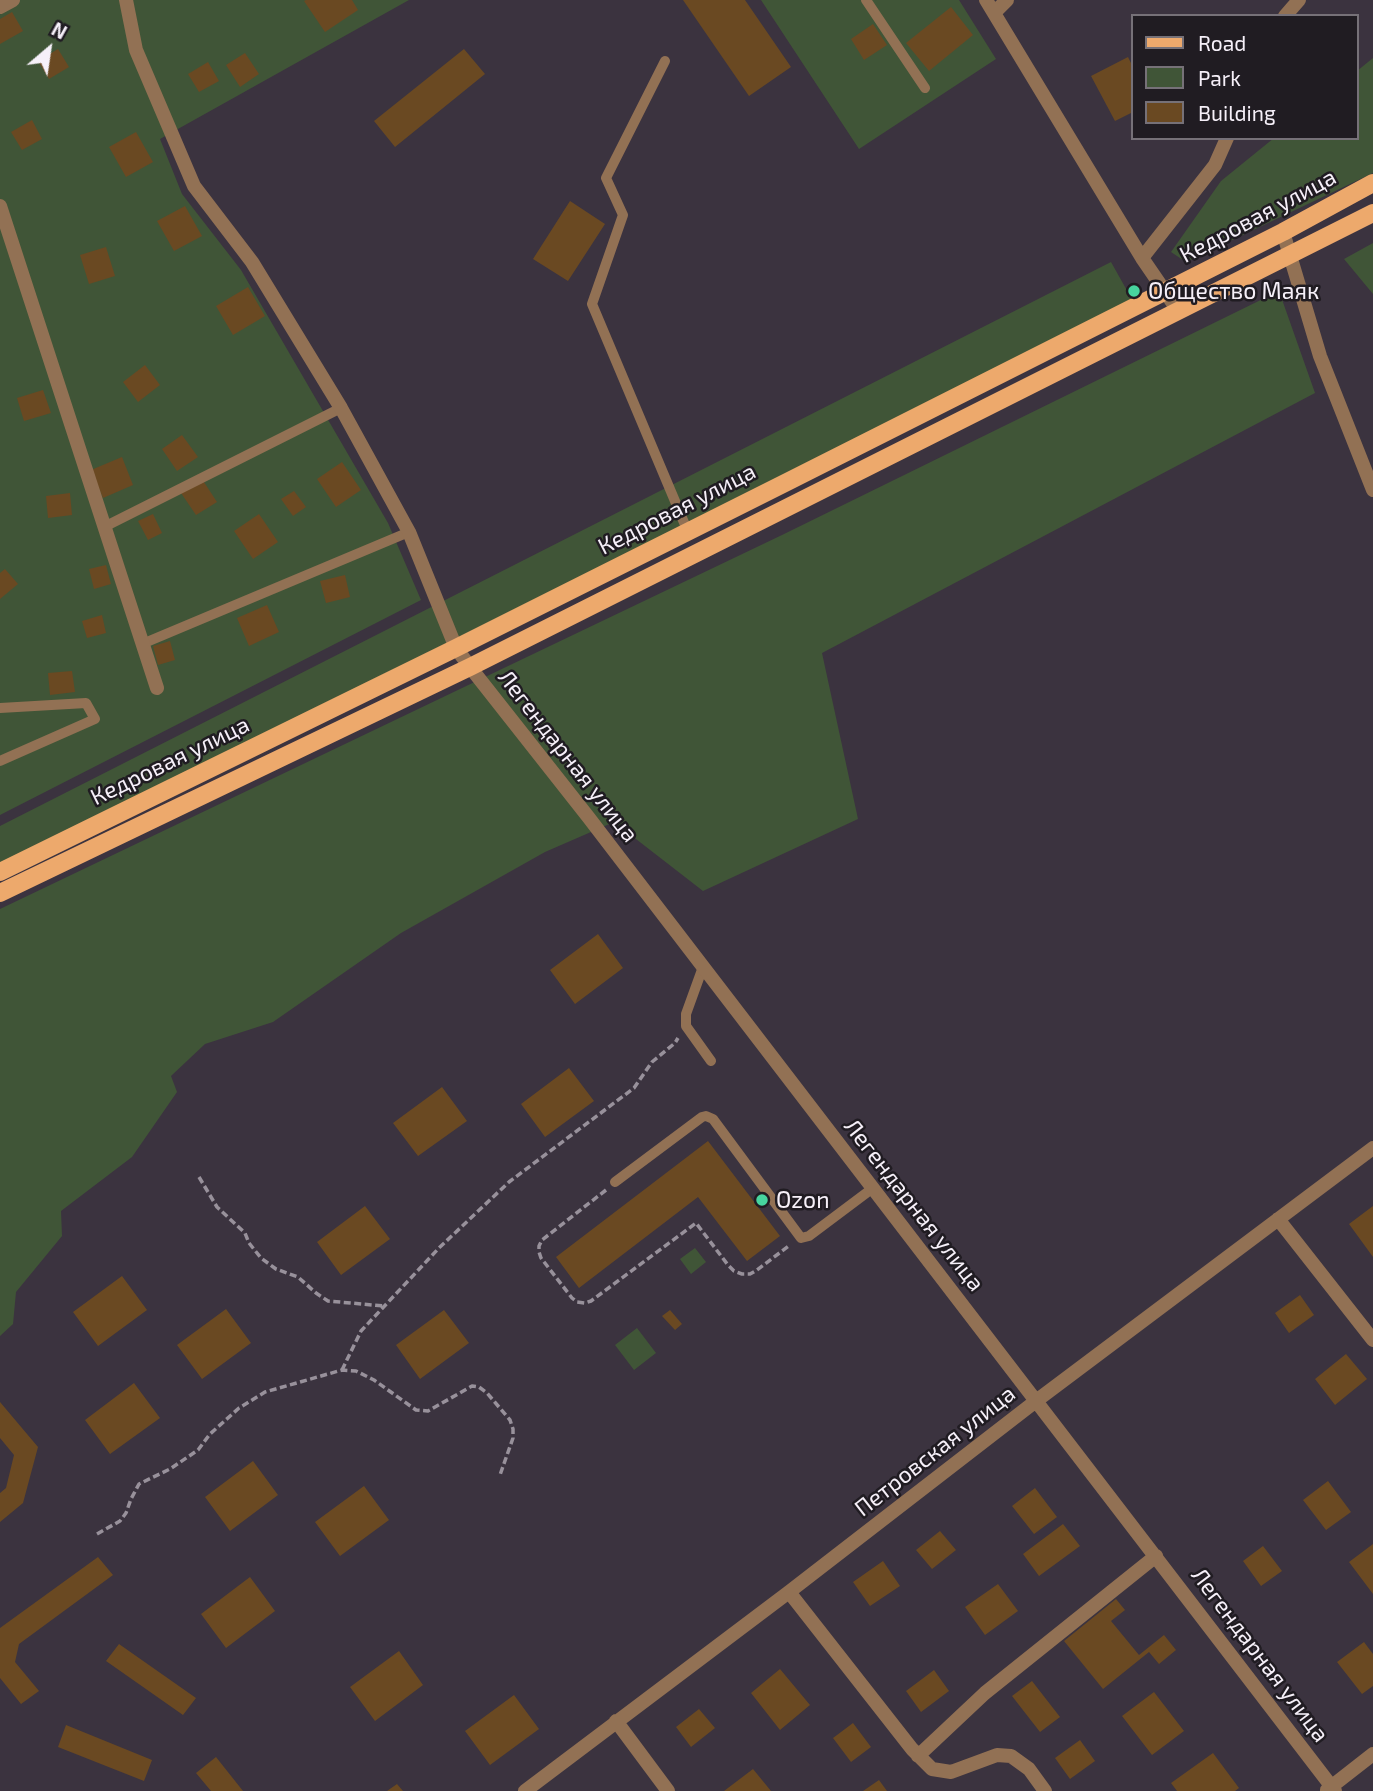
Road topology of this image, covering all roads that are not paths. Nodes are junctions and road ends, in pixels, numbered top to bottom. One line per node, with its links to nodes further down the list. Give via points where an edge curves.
1 (13, 0): 7 (street)
2 (126, 0): 22 (street, Легендарная улица, via 136,50 194,186 252,262)
3 (866, 0): 11 (lane)
4 (986, 0): 8 (street)
5 (1007, 0): 8 (street)
6 (1299, 0): 9 (street)
7 (0, 7)
8 (994, 13): 19 (street)
9 (1287, 14)
10 (665, 61): 25 (lane, via 606,178 623,215 592,304)
11 (925, 88)
12 (1226, 140): 19 (street, via 1214,165)
13 (1373, 183): 17 (main road, Кедровая улица)
14 (0, 206): 16 (street)
15 (1373, 213): 18 (main road, Кедровая улица)
16 (4, 229): 24 (street)
17 (1283, 232): 18 (street); 20 (main road, Кедровая улица)
18 (1291, 256): 21 (main road, Кедровая улица); 23 (street, via 1320,356)
19 (1142, 258): 20 (street)
20 (1166, 292): 21 (street); 25 (main road, Кедровая улица)
21 (1179, 312): 29 (main road, Кедровая улица)
22 (341, 408): 24 (lane); 26 (street, Легендарная улица)
23 (1373, 490)
24 (104, 527): 27 (street)
25 (688, 531): 28 (main road, Кедровая улица)
26 (409, 532): 27 (lane); 28 (street, Легендарная улица)
27 (142, 644): 30 (street)
28 (456, 648): 29 (street, Легендарная улица); 33 (main road, Кедровая улица)
29 (470, 667): 34 (main road, Кедровая улица); 35 (street, Легендарная улица)
30 (157, 688)
31 (0, 708): 32 (lane, via 86,703 95,719)
32 (0, 761)
33 (0, 872)
34 (0, 893)
35 (703, 967): 36 (lane, via 686,1026); 39 (street, Легендарная улица)
36 (711, 1062)
37 (1373, 1148): 40 (street, Петровская улица)
38 (615, 1182): 39 (lane, via 706,1116 713,1119 801,1238)
39 (873, 1188): 42 (street, Легендарная улица)
40 (1278, 1219): 41 (street); 42 (street, Петровская улица)
41 (1373, 1340)
42 (1036, 1401): 43 (street, Легендарная улица); 44 (street, Петровская улица)
43 (1156, 1556): 47 (street, via 985,1693); 48 (street, Легендарная улица)
44 (789, 1592): 45 (street, Петровская улица); 47 (street)
45 (616, 1721): 49 (street, Петровская улица); 50 (street)
46 (1373, 1754): 48 (street)
47 (918, 1756): 51 (street, via 932,1769 951,1772 997,1755 1011,1756 1029,1769)
48 (1331, 1789)
49 (525, 1791)
50 (668, 1791)
51 (1045, 1791)

